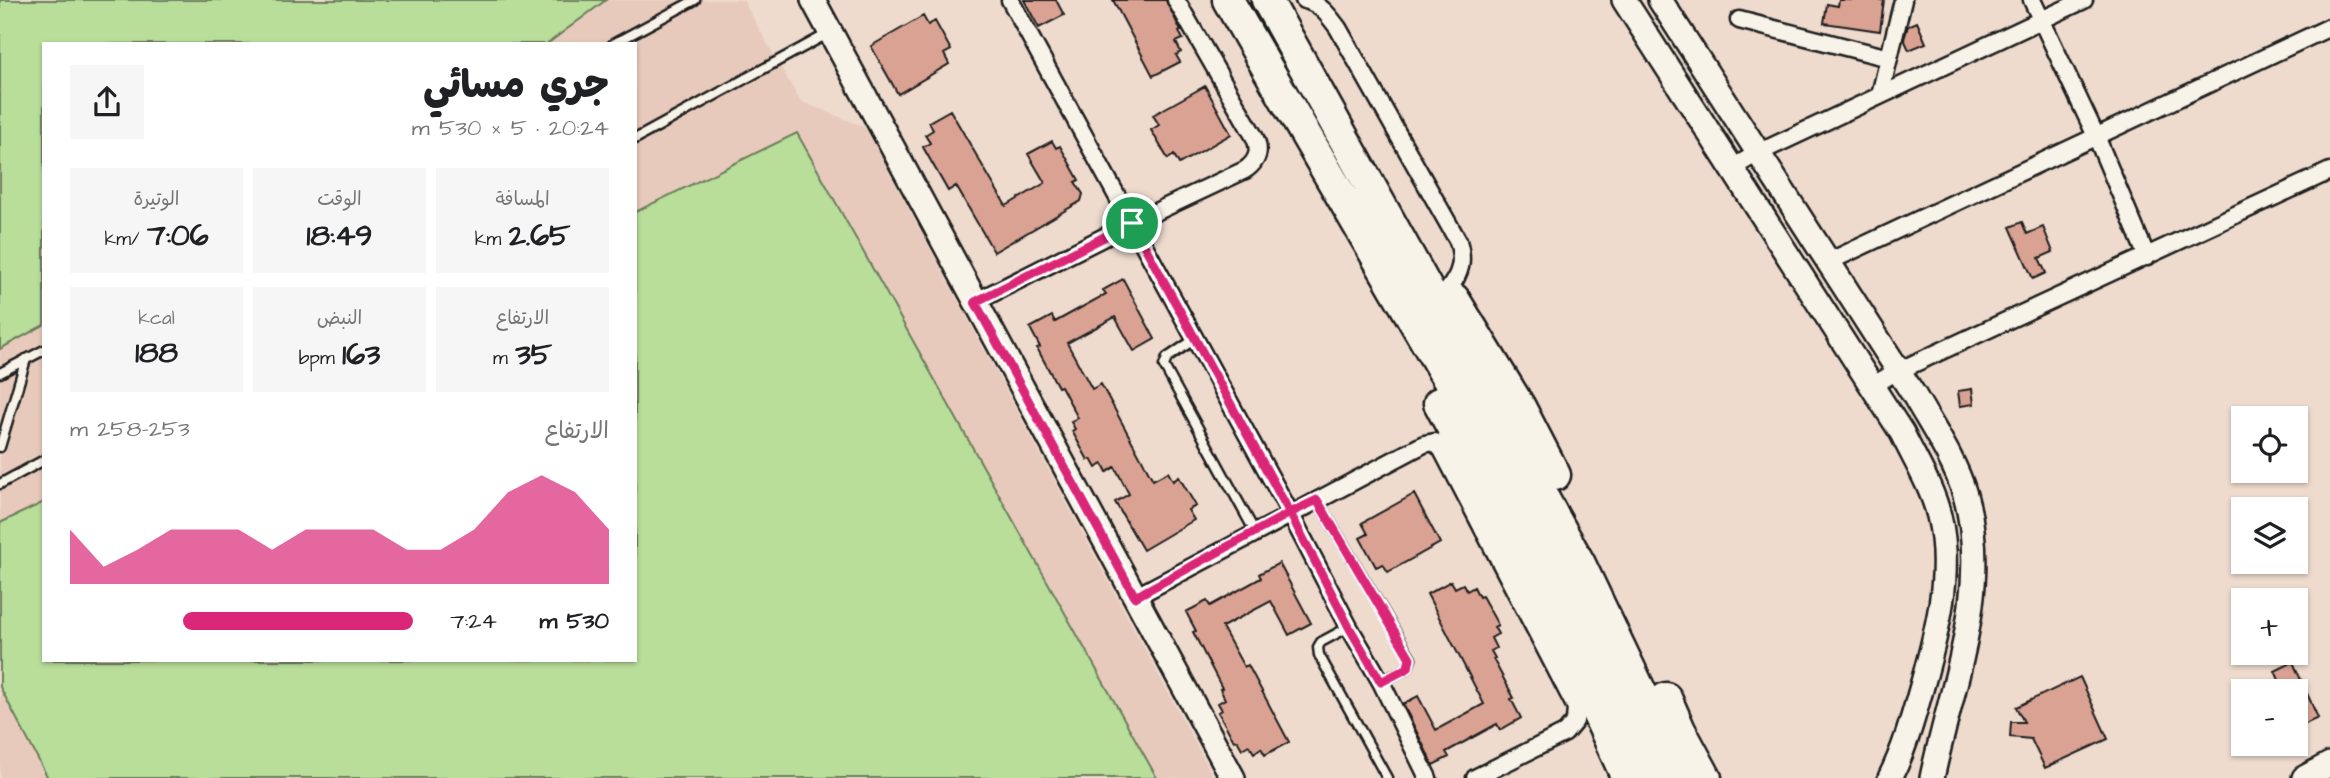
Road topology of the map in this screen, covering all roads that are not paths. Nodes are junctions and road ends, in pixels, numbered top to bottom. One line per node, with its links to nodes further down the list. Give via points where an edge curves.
1 (695, 0): 17 (lane)
2 (813, 0): 16 (street)
3 (1010, 0): 27 (street)
4 (1176, 0): 27 (street, via 1254,136 1258,152 1245,170)
5 (1228, 0): 20 (highway)
6 (1304, 0): 30 (street, via 1326,12 1338,28 1458,241 1461,269)
7 (1624, 0): 24 (street)
8 (1660, 0): 23 (street)
9 (1903, 0): 18 (street)
10 (2032, 0): 14 (street)
11 (2084, 0): 14 (street)
12 (1273, 1): 26 (highway)
13 (1739, 20): 18 (street)
14 (2041, 20): 19 (street); 21 (street)
15 (2330, 27): 21 (street)
16 (830, 32): 22 (lane); 31 (street)
17 (617, 42)
18 (1889, 58): 19 (street)
19 (1880, 95): 23 (street)
20 (1284, 98): 52 (highway, via 1312,176 1515,544); 53 (highway, via 1561,581)
21 (2096, 136): 28 (street); 29 (street)
22 (637, 138)
23 (1758, 152): 24 (street); 29 (street)
24 (1731, 168): 37 (street)
25 (2330, 171): 28 (street)
26 (1369, 184): 30 (highway, via 1406,227); 54 (highway, via 1580,564 1646,701)
27 (1132, 223): 31 (street); 32 (street)
28 (2147, 257): 35 (street)
29 (1828, 262): 35 (street)
30 (1448, 290): 55 (highway, via 1520,407)
31 (975, 302): 44 (street)
32 (1195, 338): 42 (street); 43 (lane, via 1167,358 1164,366)
33 (42, 351): 34 (lane)
34 (26, 359): 36 (lane); 38 (lane)
35 (1898, 371): 37 (street); 57 (street, via 1944,448 1964,492 1973,530 1968,625)
36 (0, 373)
37 (1871, 386): 56 (street, via 1927,482 1946,556 1934,645 1909,732)
38 (0, 447)
39 (42, 461): 40 (lane)
40 (0, 484)
41 (1317, 500): 42 (street); 46 (lane, via 1410,658 1408,668); 51 (street, via 1424,444 1434,442 1442,450 1576,708 1575,721 1564,733)
42 (1290, 513): 43 (street); 45 (street)
43 (1255, 532): 44 (street)
44 (1135, 597): 48 (street)
45 (1349, 627): 46 (street); 49 (lane, via 1321,642 1319,655)
46 (1381, 682): 50 (street)
47 (2330, 764): 58 (street)
48 (1233, 778)
49 (1387, 778)
50 (1428, 778)
51 (1475, 778)
52 (1627, 778)
53 (1655, 778)
54 (1677, 778)
55 (1706, 778)
56 (1890, 778)
57 (1932, 778)
58 (2304, 778)

